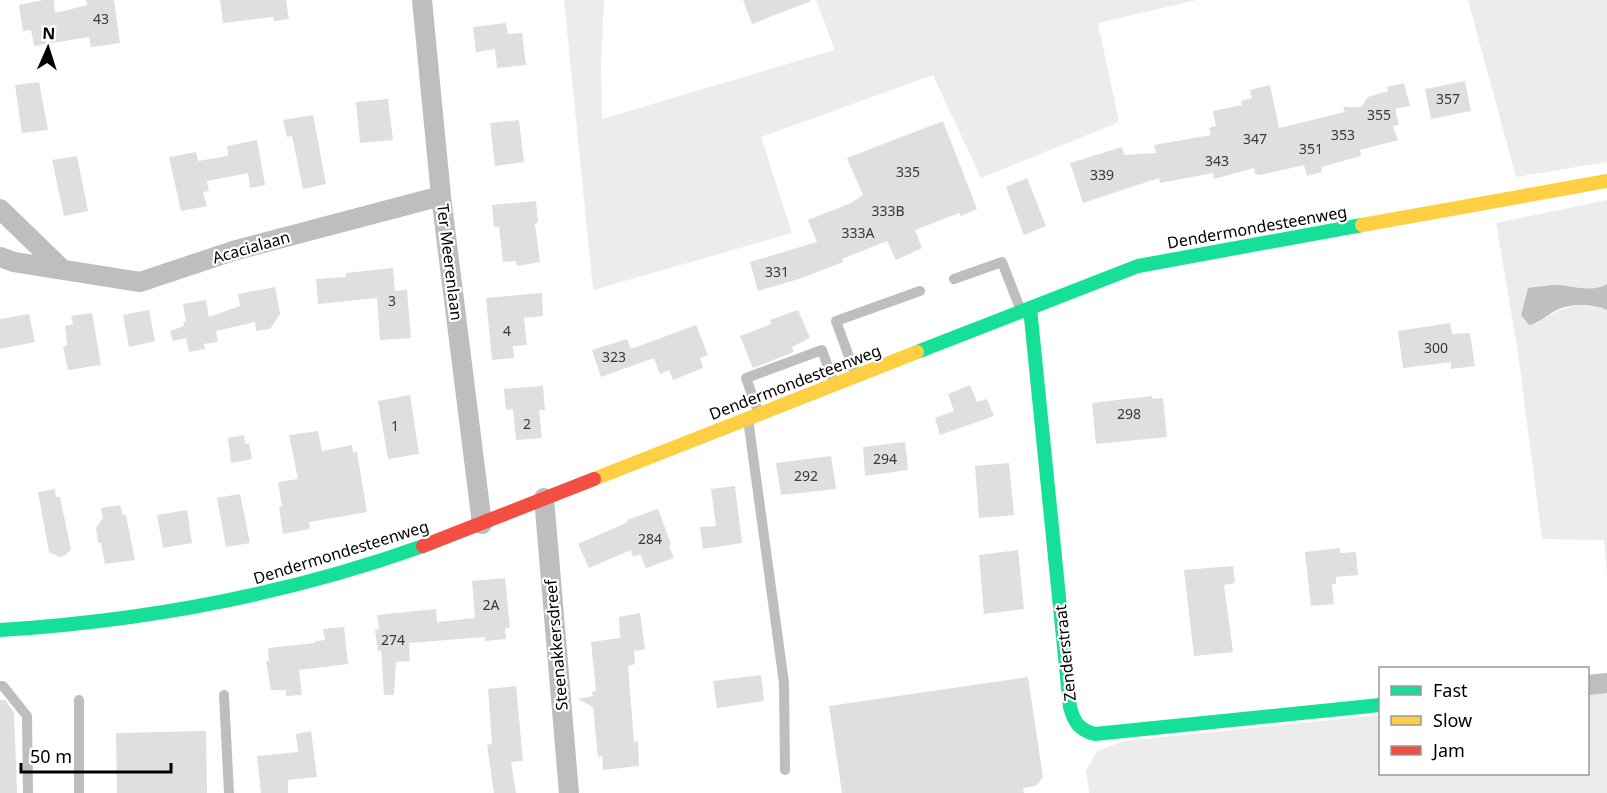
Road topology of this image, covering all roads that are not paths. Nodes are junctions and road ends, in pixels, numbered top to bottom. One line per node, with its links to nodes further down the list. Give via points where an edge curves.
1 (422, 0): 3 (street, Ter Meerenlaan)
2 (1607, 181): 9 (main road, Dendermondesteenweg, via 1138,266)
3 (441, 196): 6 (street, Acacialaan, via 233,251 140,282); 14 (street, Ter Meerenlaan)
4 (0, 209): 6 (street)
5 (0, 257): 6 (street, Acacialaan)
6 (62, 269)
7 (954, 279): 9 (lane, via 1002,262)
8 (920, 291): 10 (lane, via 836,321)
9 (1025, 310): 10 (main road, Dendermondesteenweg); 21 (main road, Zenderstraat, via 1074,722 1083,732 1095,734)
10 (856, 376): 11 (main road, Dendermondesteenweg)
11 (834, 385): 12 (main road, Dendermondesteenweg); 12 (lane, via 822,350 746,378)
12 (754, 416): 13 (main road, Dendermondesteenweg); 22 (lane, via 784,683)
13 (544, 498): 14 (main road, Dendermondesteenweg); 26 (street, Steenakkersdreef)
14 (482, 524): 15 (main road, Dendermondesteenweg, via 327,577 238,600 114,621)
15 (0, 630)
16 (1607, 683): 17 (street)
17 (1589, 685)
18 (0, 686): 23 (lane, via 27,716)
19 (224, 696): 25 (lane)
20 (79, 700): 24 (lane)
21 (1379, 705)
22 (784, 770)
23 (28, 793)
24 (79, 793)
25 (229, 793)
26 (569, 793)

